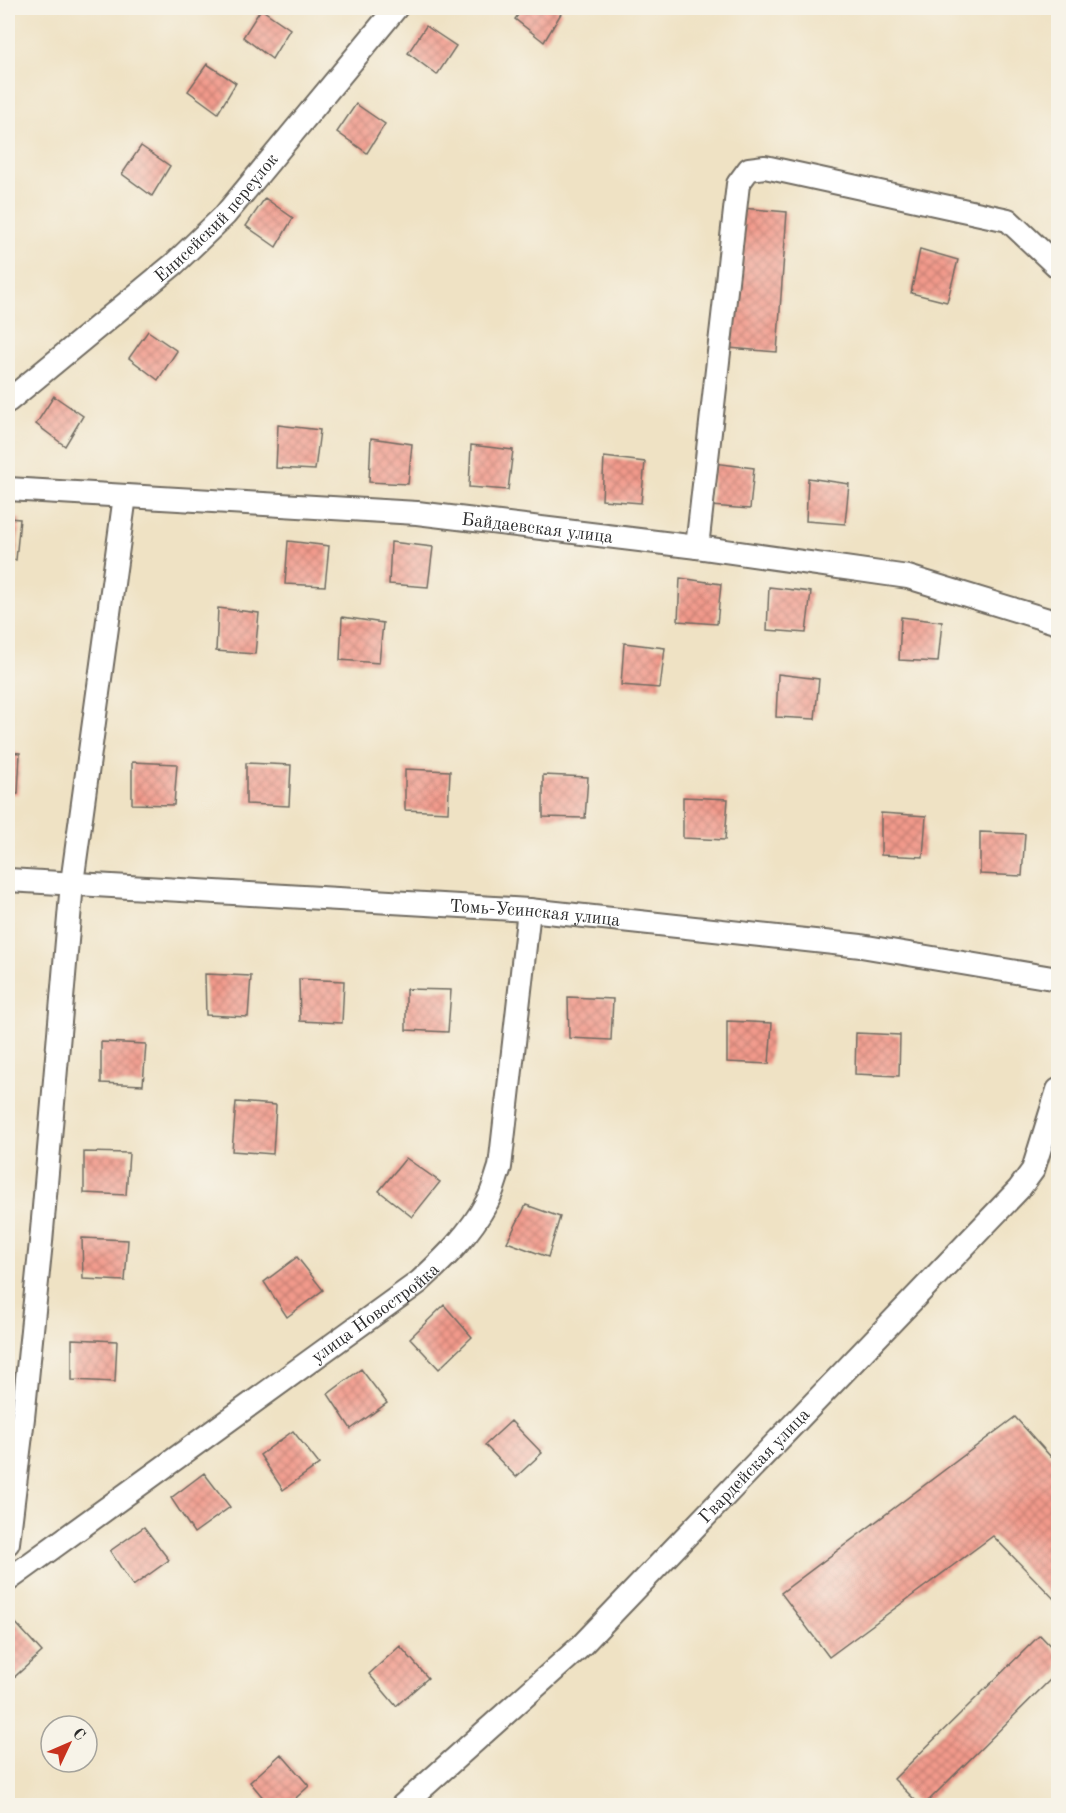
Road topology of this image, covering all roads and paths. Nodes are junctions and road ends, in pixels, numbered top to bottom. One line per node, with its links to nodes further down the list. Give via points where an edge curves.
1 (396, 8): 3 (street, Енисейский переулок, via 225,215 174,264)
2 (1059, 267): 6 (street, via 1008,220 765,167 749,169 738,184)
3 (8, 401)
4 (8, 489): 5 (street, Байдаевская улица)
5 (125, 496): 6 (street, Байдаевская улица, via 417,513); 9 (street)
6 (697, 547): 7 (street, Байдаевская улица, via 908,577)
7 (1059, 622)
8 (8, 880): 9 (street, Томь-Усинская улица)
9 (72, 884): 10 (street, Томь-Усинская улица); 13 (street, via 41,1242)
10 (529, 910): 11 (street, Томь-Усинская улица, via 861,946); 14 (street, улица Новостройка, via 501,1167 488,1201 470,1228 446,1258 419,1282)
11 (1059, 979)
12 (1059, 1090): 15 (street, Гвардейская улица, via 1033,1170 1018,1190 580,1647)
13 (8, 1543)
14 (8, 1580)
15 (402, 1806)

